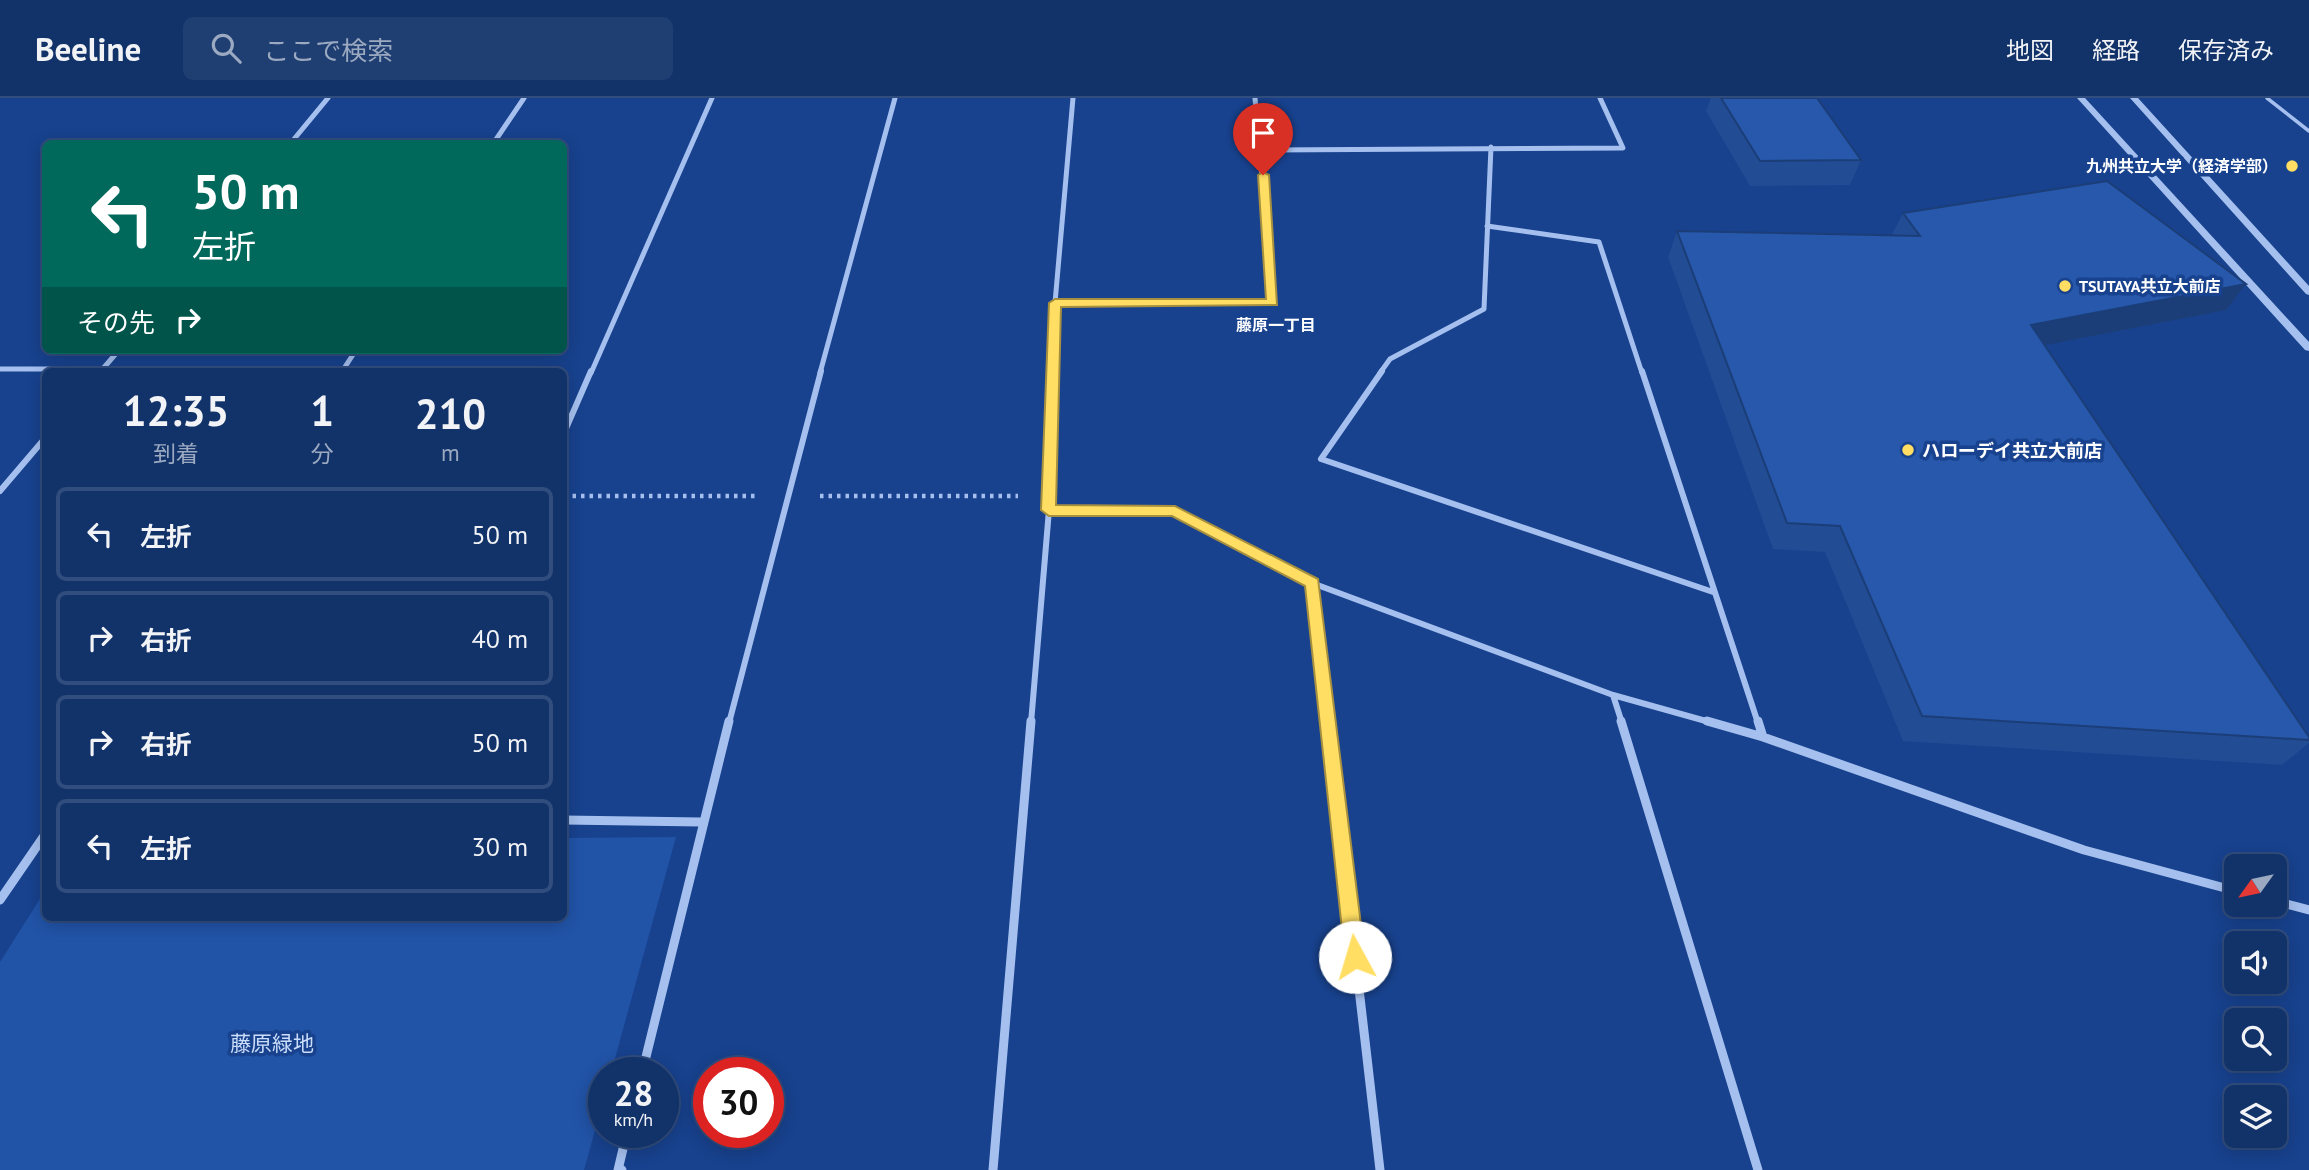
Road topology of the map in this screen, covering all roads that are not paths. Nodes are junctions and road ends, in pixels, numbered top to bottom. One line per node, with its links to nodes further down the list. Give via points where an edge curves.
1 (328, 98): 12 (street)
2 (524, 98): 13 (street)
3 (712, 98): 24 (street)
4 (895, 98): 33 (street)
5 (1073, 98): 18 (street)
6 (1255, 98): 15 (street)
7 (1600, 98): 14 (street, via 1623,148)
8 (2081, 98): 19 (street)
9 (2134, 98): 17 (street)
10 (2267, 98): 11 (lane)
11 (2309, 131)
12 (293, 140)
13 (496, 140)
14 (1491, 147): 15 (street); 16 (street)
15 (1262, 150): 18 (street, via 1272,302)
16 (1487, 226): 29 (street, via 1599,242); 29 (street, via 1485,309 1391,359 1321,459)
17 (2309, 292)
18 (1055, 303): 27 (street)
19 (2309, 348)
20 (116, 354): 21 (street)
21 (104, 368)
22 (0, 369): 23 (street)
23 (42, 369)
24 (567, 426)
25 (42, 442): 26 (street)
26 (0, 491)
27 (1049, 510): 28 (street, via 1175,511); 42 (street)
28 (1312, 583): 30 (street); 43 (street)
29 (1713, 592): 31 (street)
30 (1613, 695): 31 (street); 44 (street)
31 (1763, 737): 35 (street, via 2084,850)
32 (567, 820): 33 (street)
33 (701, 822): 39 (street)
34 (42, 839): 36 (street)
35 (2224, 888)
36 (0, 900)
37 (2287, 904): 38 (street)
38 (2309, 910)
39 (646, 1057)
40 (623, 1148): 41 (street, via 618,1170)
41 (622, 1170)
42 (993, 1170)
43 (1380, 1170)
44 (1758, 1170)

